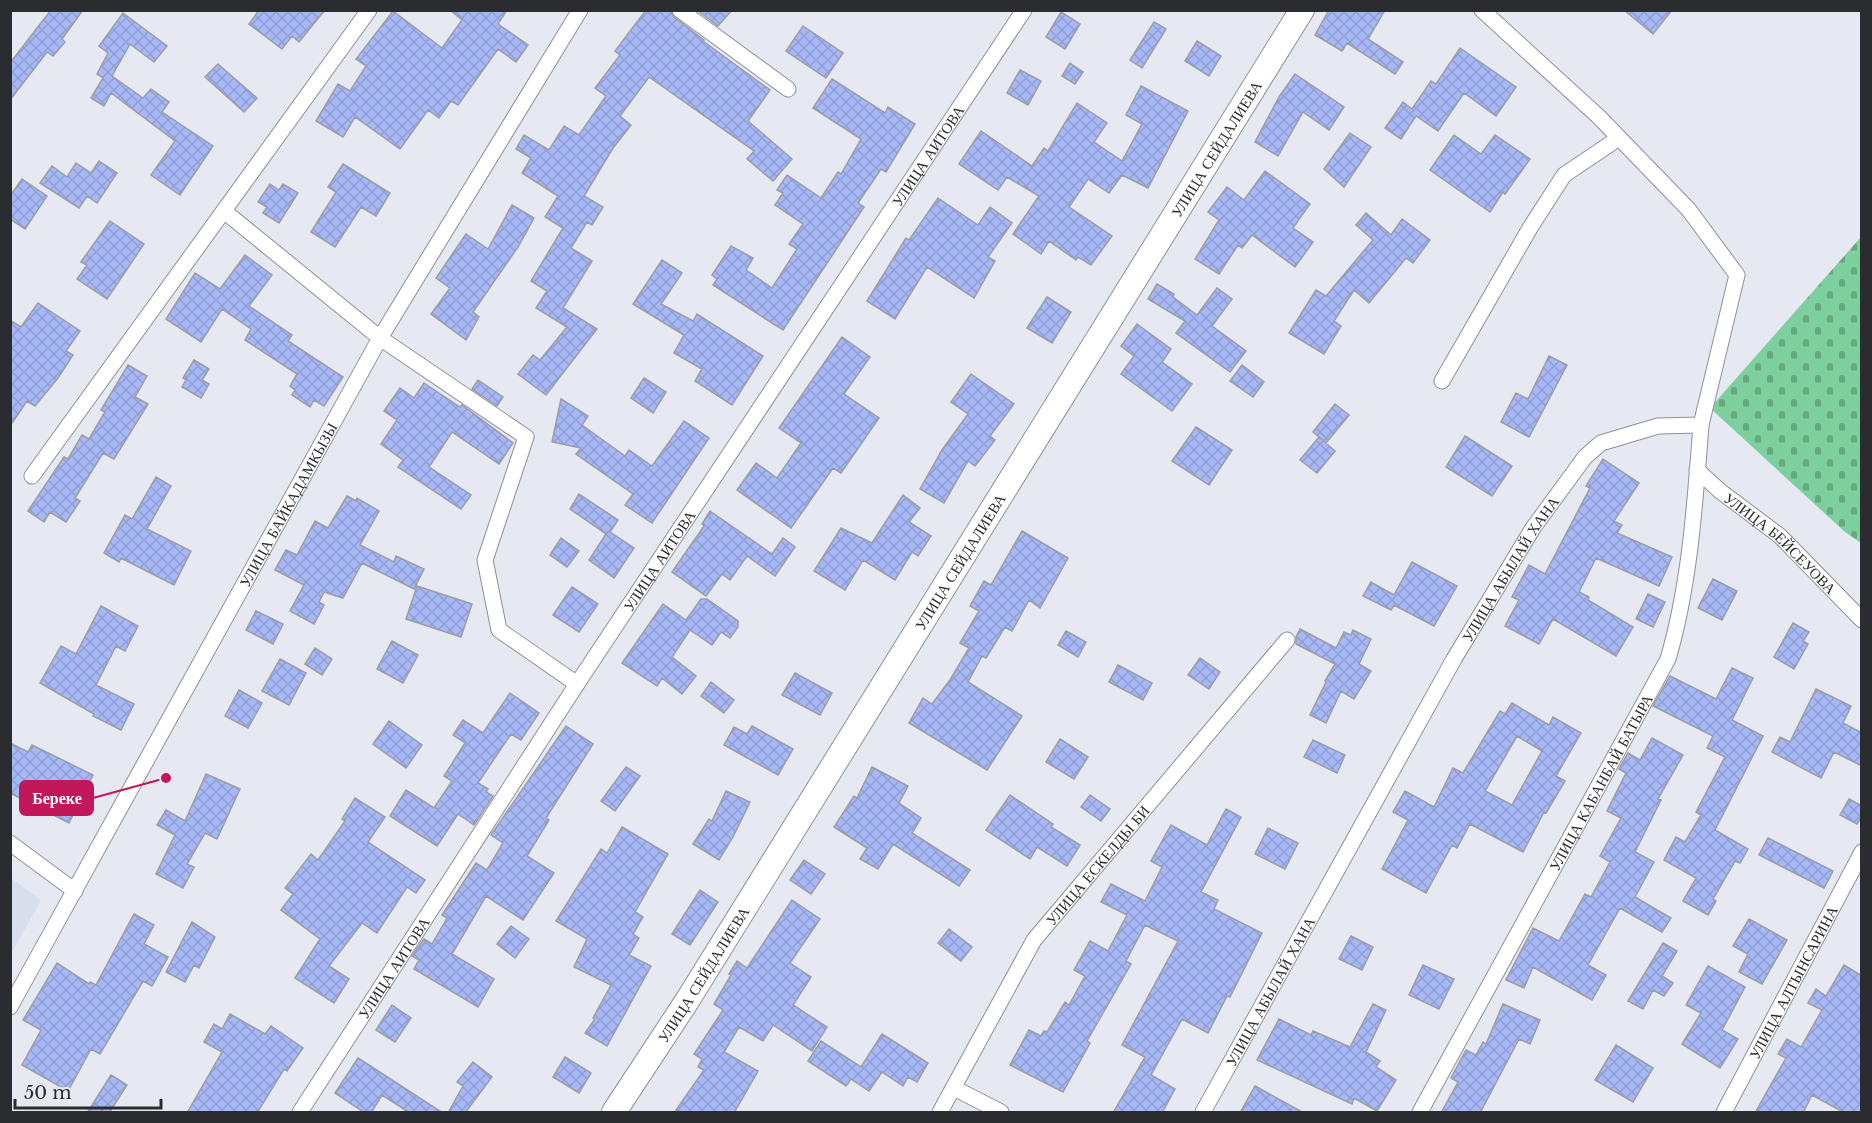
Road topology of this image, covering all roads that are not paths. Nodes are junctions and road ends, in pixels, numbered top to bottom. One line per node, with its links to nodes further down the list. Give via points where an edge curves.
1 (369, 10): 9 (street)
2 (580, 10): 10 (street, УЛИЦА БАЙКАДАМКЫЗЫ)
3 (680, 10): 7 (street)
4 (1024, 10): 17 (street, УЛИЦА АИТОВА)
5 (1302, 10): 24 (main road, УЛИЦА СЕЙДАЛИЕВА)
6 (1482, 10): 8 (street)
7 (788, 89)
8 (1619, 138): 11 (street, via 1564,175); 12 (street, via 1689,210 1737,275)
9 (224, 211): 10 (street); 14 (street)
10 (380, 338): 17 (street, via 526,437 484,560 498,630); 20 (street, УЛИЦА БАЙКАДАМКЫЗЫ)
11 (1442, 381)
12 (1701, 425): 13 (street, УЛИЦА КАБАНБАЙ БАТЫРА); 27 (street, УЛИЦА АБЫЛАЙ ХАНА, via 1658,426 1601,443 1578,465 1533,528 1454,659)
13 (1697, 470): 15 (street, УЛИЦА БЕЙСЕУОВА, via 1780,536); 28 (street, УЛИЦА КАБАНБАЙ БАТЫРА, via 1678,623 1668,659)
14 (32, 476)
15 (1862, 620)
16 (1287, 640): 22 (street, УЛИЦА ЕСКЕЛДЫ БИ, via 1034,940)
17 (577, 684): 23 (street, УЛИЦА АИТОВА)
18 (10, 843): 20 (street)
19 (1862, 852): 29 (street, УЛИЦА АЛТЫНСАРИНА)
20 (75, 891): 21 (street, УЛИЦА БАЙКАДАМКЫЗЫ)
21 (10, 1008)
22 (954, 1088): 25 (street, УЛИЦА ЕСКЕЛДЫ БИ); 26 (street)
23 (300, 1113)
24 (614, 1113)
25 (940, 1113)
26 (1001, 1113)
27 (1203, 1113)
28 (1420, 1113)
29 (1724, 1113)

